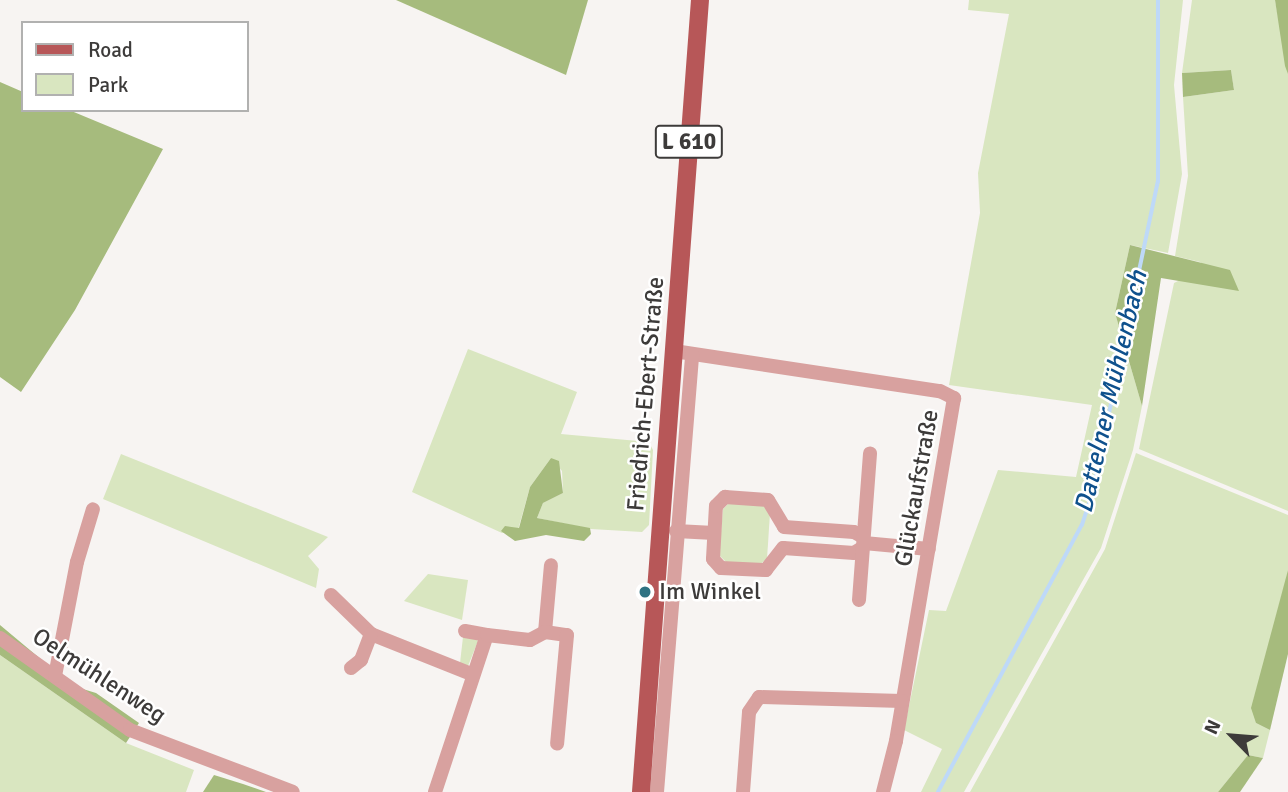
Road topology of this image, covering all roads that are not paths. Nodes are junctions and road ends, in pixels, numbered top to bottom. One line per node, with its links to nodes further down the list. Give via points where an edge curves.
1 (700, 0): 2 (main road, Friedrich-Ebert-Straße / L 610)
2 (683, 352): 5 (street, Friedrich-Ebert-Straße); 8 (street, Glückaufstraße, via 940,391 954,398); 24 (main road, Friedrich-Ebert-Straße / L 610)
3 (870, 453): 7 (street)
4 (93, 509): 19 (street, via 77,562)
5 (676, 531): 6 (street); 25 (street, Friedrich-Ebert-Straße)
6 (714, 533): 7 (street, via 713,559 721,568 766,570 775,552 783,548 854,553); 7 (street, via 716,506 725,497 772,502 784,527 854,532)
7 (863, 543): 8 (street); 11 (street)
8 (929, 549): 20 (street, Glückaufstraße)
9 (551, 565): 13 (street)
10 (331, 595): 14 (street)
11 (859, 600)
12 (465, 631): 15 (street)
13 (545, 632): 15 (street, via 530,640); 21 (street, via 567,635)
14 (371, 634): 17 (street, via 361,660); 18 (street)
15 (490, 635): 18 (street)
16 (0, 638): 19 (street, Oelmühlenweg)
17 (351, 668)
18 (471, 674): 23 (street, via 468,699)
19 (55, 676): 22 (street, Oelmühlenweg, via 140,735)
20 (902, 701): 26 (street, via 759,697 749,712); 27 (street, Glückaufstraße)
21 (557, 744)
22 (293, 792)
23 (435, 792)
24 (641, 792)
25 (657, 792)
26 (743, 792)
27 (883, 792)

